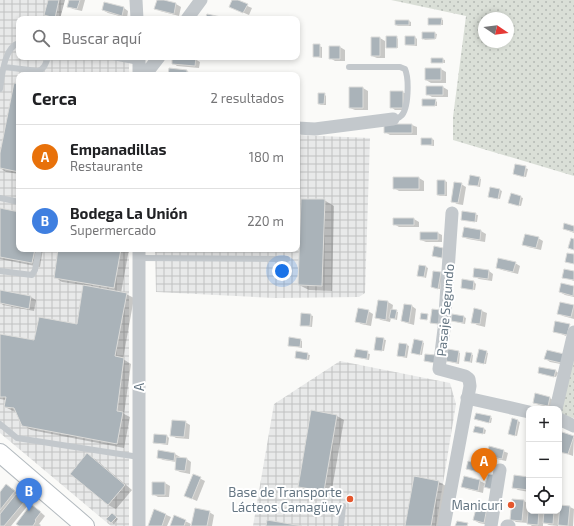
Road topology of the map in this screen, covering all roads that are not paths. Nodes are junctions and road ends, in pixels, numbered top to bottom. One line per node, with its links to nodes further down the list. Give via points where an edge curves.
1 (136, 0): 3 (street)
2 (201, 0): 4 (street)
3 (137, 16)
4 (189, 16)
5 (16, 44): 10 (lane, via 10,50)
6 (47, 60): 10 (lane, via 38,71)
7 (139, 60): 11 (street)
8 (157, 60): 12 (street)
9 (349, 67): 14 (lane, via 405,69 408,76 405,111 401,117)
10 (4, 68): 13 (lane)
11 (139, 72)
12 (147, 72)
13 (0, 89)
14 (393, 119): 15 (street, via 315,129)
15 (300, 128)
16 (0, 198): 17 (lane)
17 (16, 201)
18 (452, 213): 24 (street, Pasaje Segundo, via 439,369 469,379)
19 (38, 252): 22 (lane, via 32,274)
20 (139, 254): 21 (lane); 31 (street, A)
21 (287, 259)
22 (0, 271)
23 (574, 332): 25 (street)
24 (467, 398): 26 (street); 37 (street, Pasaje Segundo)
25 (557, 406)
26 (526, 411)
27 (562, 420): 29 (street)
28 (0, 424): 31 (lane, via 17,438)
29 (574, 426)
30 (0, 453): 34 (main road)
31 (139, 456): 35 (street, A)
32 (500, 470): 38 (street)
33 (343, 506): 36 (lane)
34 (85, 526)
35 (139, 526)
36 (341, 526)
37 (444, 526)
38 (491, 526)

